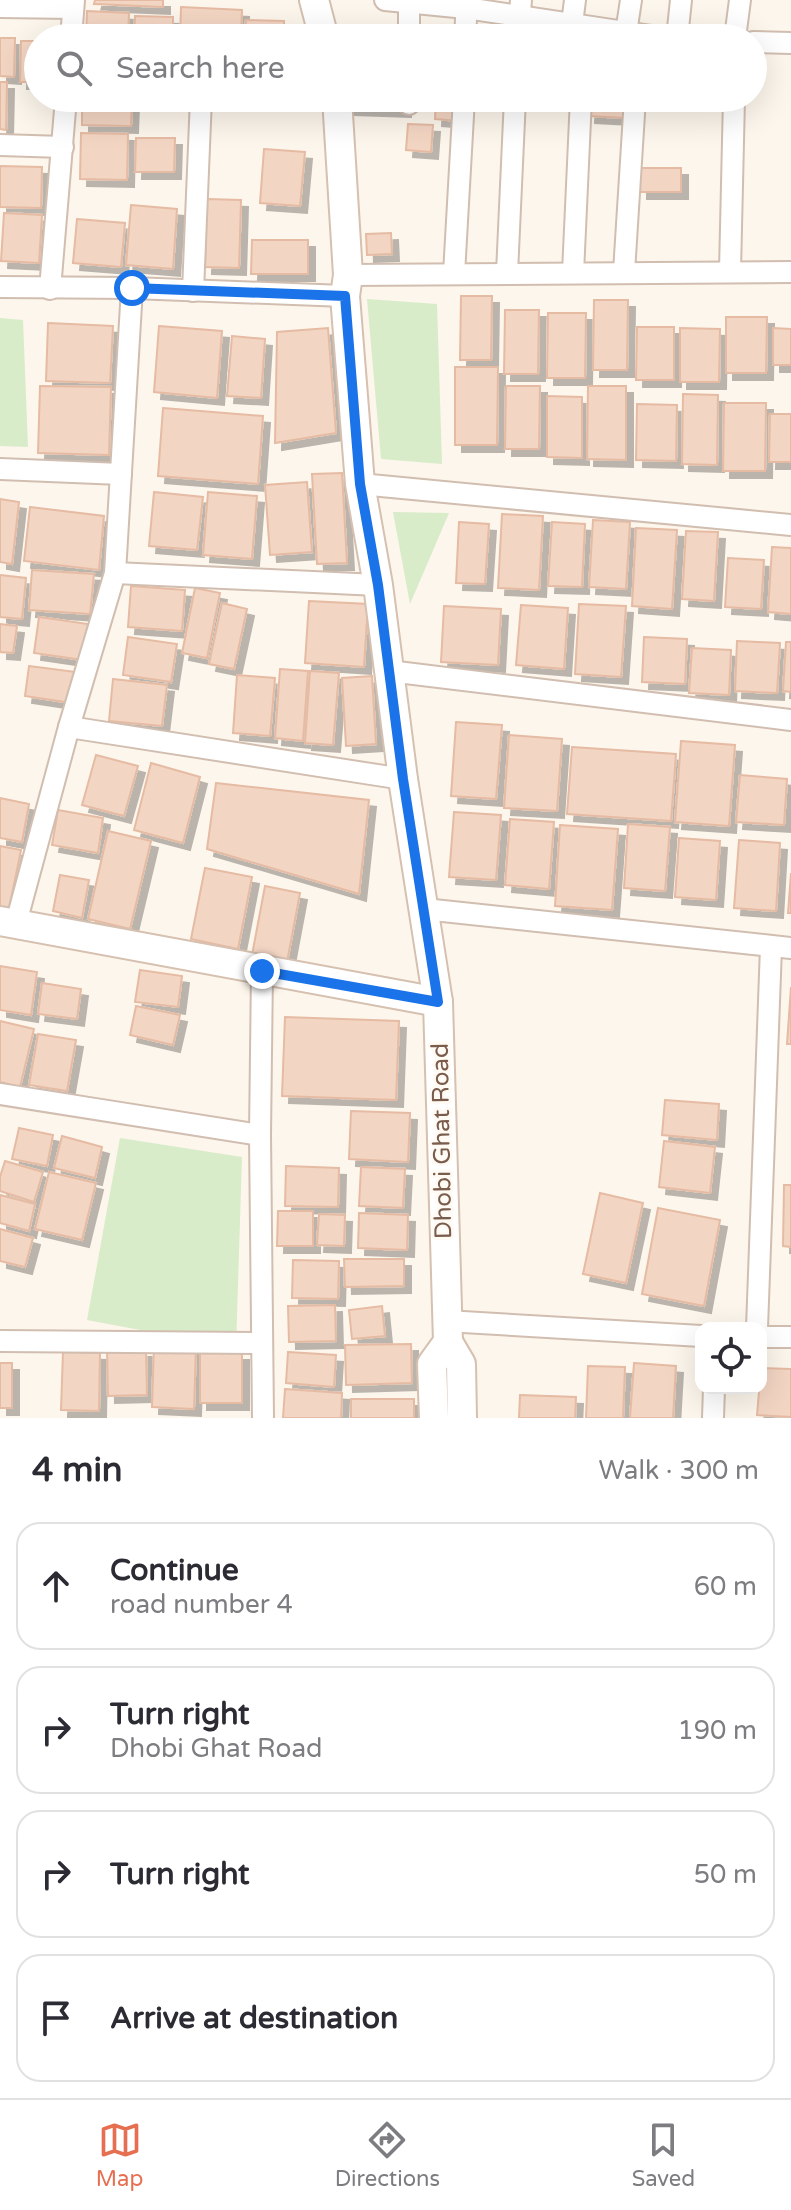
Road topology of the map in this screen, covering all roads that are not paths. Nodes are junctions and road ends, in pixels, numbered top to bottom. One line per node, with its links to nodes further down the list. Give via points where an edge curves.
1 (314, 0): 13 (main road)
2 (385, 0): 3 (street)
3 (409, 0): 9 (street); 14 (street)
4 (575, 0): 17 (street)
5 (631, 0): 18 (street)
6 (681, 0): 19 (street)
7 (740, 0): 20 (street)
8 (73, 4): 10 (street); 12 (street)
9 (467, 4): 11 (street); 15 (street)
10 (0, 7)
11 (520, 8): 16 (street)
12 (72, 24)
13 (320, 24)
14 (409, 24)
15 (466, 24)
16 (566, 24)
17 (579, 24)
18 (634, 24)
19 (678, 24)
20 (737, 24)
21 (767, 42): 22 (street)
22 (791, 42)
23 (65, 112): 32 (street)
24 (200, 112): 43 (street)
25 (338, 112): 39 (main road, Dhobi Ghat Road)
26 (463, 112): 38 (street)
27 (514, 112): 36 (street)
28 (580, 112): 37 (street)
29 (634, 112): 34 (street)
30 (734, 112): 33 (street)
31 (0, 145): 32 (street)
32 (63, 147): 42 (street)
33 (730, 271): 34 (street); 35 (street)
34 (624, 272): 37 (street)
35 (791, 272)
36 (507, 273): 37 (street); 38 (street)
37 (573, 273)
38 (454, 274): 39 (street)
39 (346, 285): 43 (street); 46 (main road, Dhobi Ghat Road)
40 (0, 287): 42 (street)
41 (132, 288): 42 (street); 43 (street); 45 (street)
42 (50, 289)
43 (193, 291)
44 (0, 469): 45 (street)
45 (121, 474): 48 (street)
46 (360, 484): 47 (street); 49 (main road, Dhobi Ghat Road)
47 (791, 525)
48 (115, 573): 49 (street); 52 (street)
49 (378, 585): 50 (main road, Dhobi Ghat Road)
50 (389, 671): 51 (street); 53 (main road, Dhobi Ghat Road)
51 (791, 720)
52 (69, 727): 53 (street); 55 (street)
53 (403, 779): 54 (main road, Dhobi Ghat Road)
54 (424, 909): 56 (street); 58 (main road, Dhobi Ghat Road)
55 (8, 922): 57 (main road)
56 (781, 948): 61 (street)
57 (262, 971): 58 (main road); 60 (street)
58 (438, 1002): 62 (main road, Dhobi Ghat Road)
59 (1, 1097): 60 (street)
60 (260, 1135): 67 (street)
61 (757, 1322)
62 (447, 1331): 63 (street); 70 (main road, Dhobi Ghat Road, via 432,1364); 71 (main road, via 461,1364)
63 (695, 1336)
64 (767, 1337): 65 (street)
65 (791, 1337)
66 (0, 1341): 67 (street)
67 (262, 1343): 69 (street)
68 (714, 1394): 72 (street)
69 (263, 1418)
70 (434, 1418)
71 (462, 1418)
72 (713, 1418)

